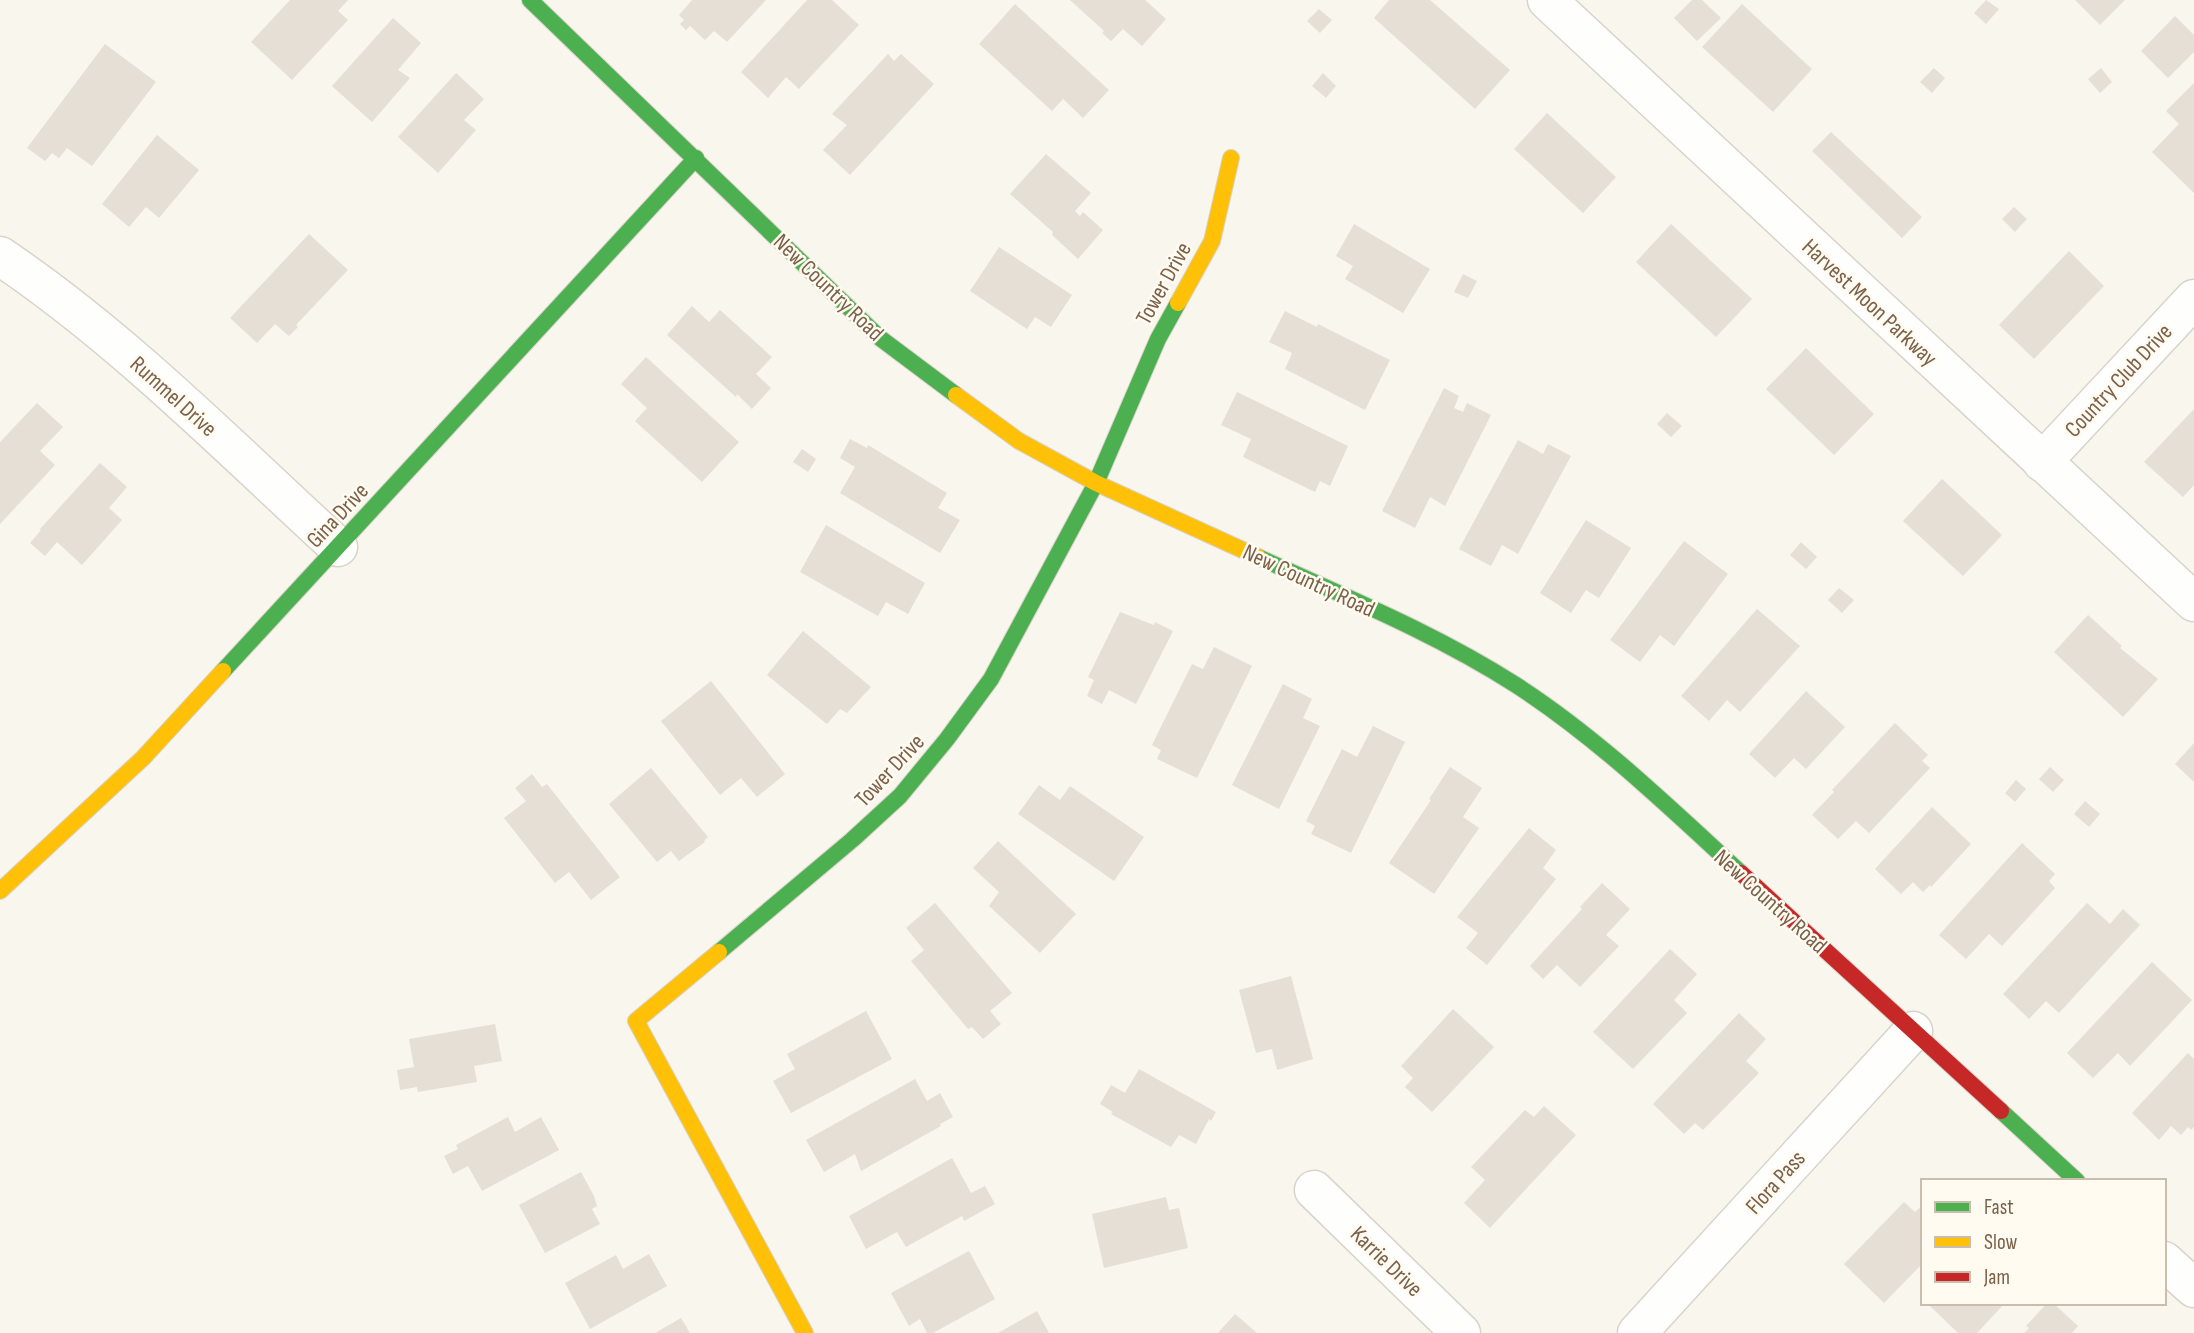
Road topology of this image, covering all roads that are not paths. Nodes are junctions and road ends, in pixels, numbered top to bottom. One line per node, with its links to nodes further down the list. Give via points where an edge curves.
1 (530, 0): 3 (street, New Country Road)
2 (1547, 0): 7 (street, Harvest Moon Parkway)
3 (696, 158): 8 (street, New Country Road, via 880,338 1019,441); 9 (street, Gina Drive)
4 (1231, 158): 8 (street, Tower Drive, via 1212,241 1158,339)
5 (0, 256): 9 (street, Rummel Drive, via 127,354)
6 (2194, 299): 7 (street, Country Club Drive)
7 (2042, 462): 10 (street, Harvest Moon Parkway)
8 (1096, 483): 12 (street, New Country Road, via 1437,638 1517,686 1648,788); 17 (street, Tower Drive, via 991,679 900,796 636,1021)
9 (338, 547): 11 (street, Gina Drive, via 142,758)
10 (2194, 602)
11 (0, 891)
12 (1913, 1031): 13 (street, New Country Road); 19 (street, Flora Pass)
13 (2075, 1179)
14 (1314, 1190): 18 (street, Karrie Drive)
15 (2166, 1263): 16 (street)
16 (2194, 1288)
17 (805, 1333)
18 (1461, 1333)
19 (1637, 1333)

